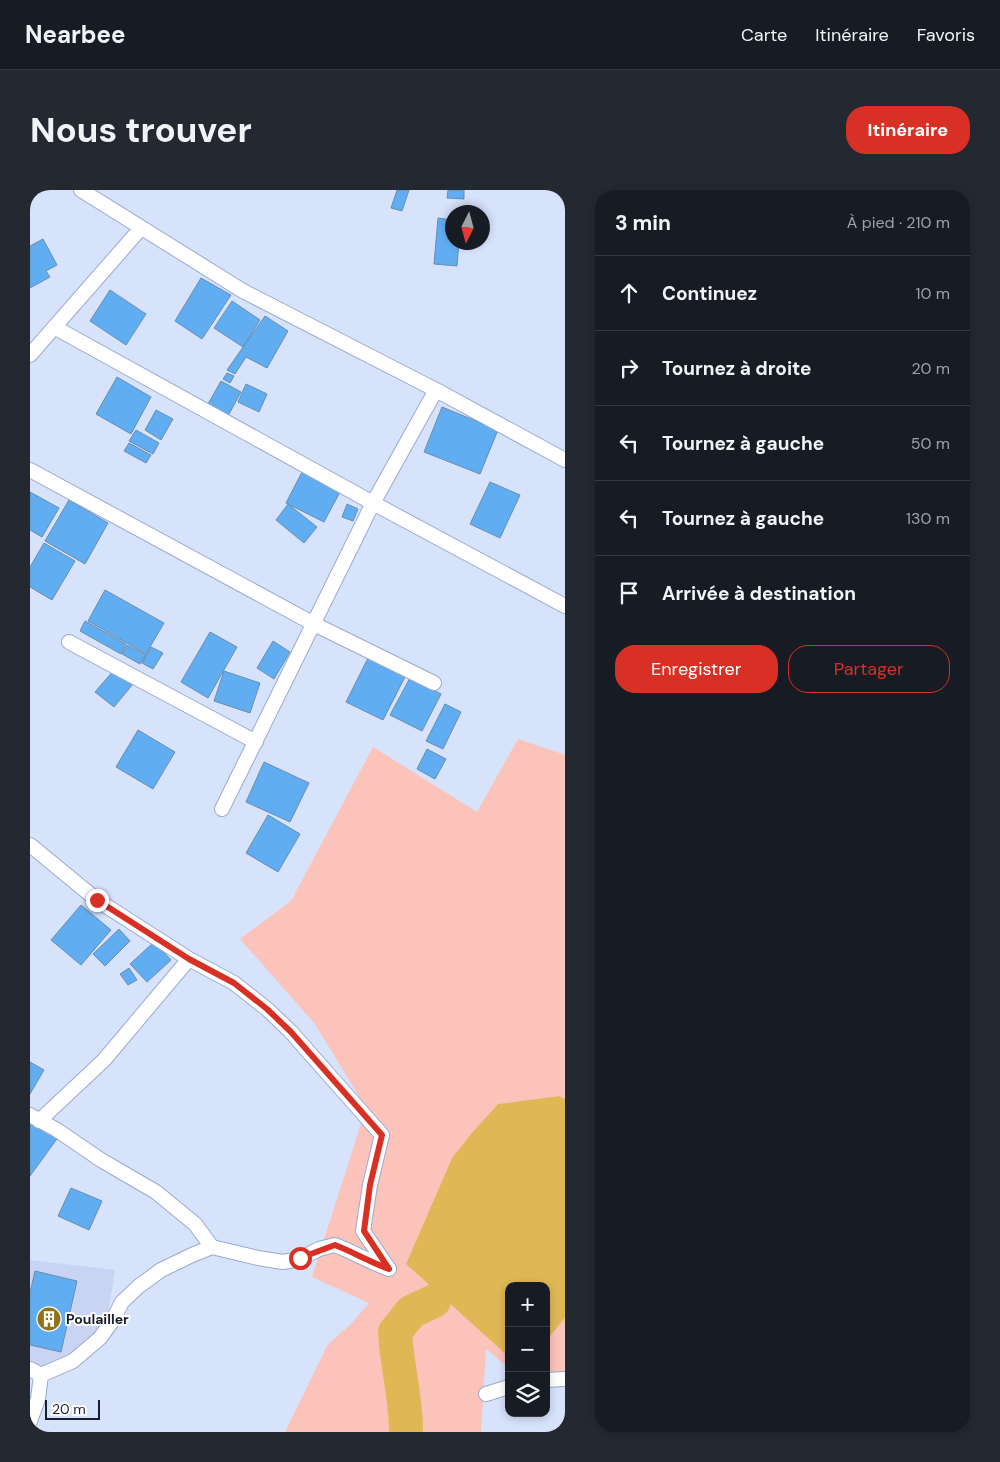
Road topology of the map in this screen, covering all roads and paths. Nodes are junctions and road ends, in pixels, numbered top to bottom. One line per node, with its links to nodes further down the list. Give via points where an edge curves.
1 (81, 190): 2 (street)
2 (141, 228): 3 (street); 5 (street, via 243,291)
3 (54, 327): 4 (street); 8 (street)
4 (30, 355)
5 (436, 390): 6 (street); 8 (street)
6 (565, 460)
7 (30, 470): 10 (street)
8 (373, 504): 9 (street); 10 (street)
9 (565, 606)
10 (314, 624): 12 (street); 13 (street)
11 (69, 642): 13 (street)
12 (434, 683)
13 (256, 742): 14 (street)
14 (222, 809)
15 (30, 845): 16 (street, via 97,900)
16 (189, 959): 17 (street, via 104,1060); 18 (street, via 234,983 267,1009 382,1135 370,1185 364,1231 389,1269 335,1245 283,1262)
17 (34, 1118): 18 (street, via 156,1192 195,1224)
18 (212, 1247): 19 (street, via 162,1270 139,1286 122,1302 100,1338 73,1361)
19 (36, 1372): 24 (street, via 38,1399)
20 (565, 1379): 21 (street)
21 (550, 1380)
22 (505, 1388): 23 (street)
23 (486, 1394)
24 (30, 1421)

